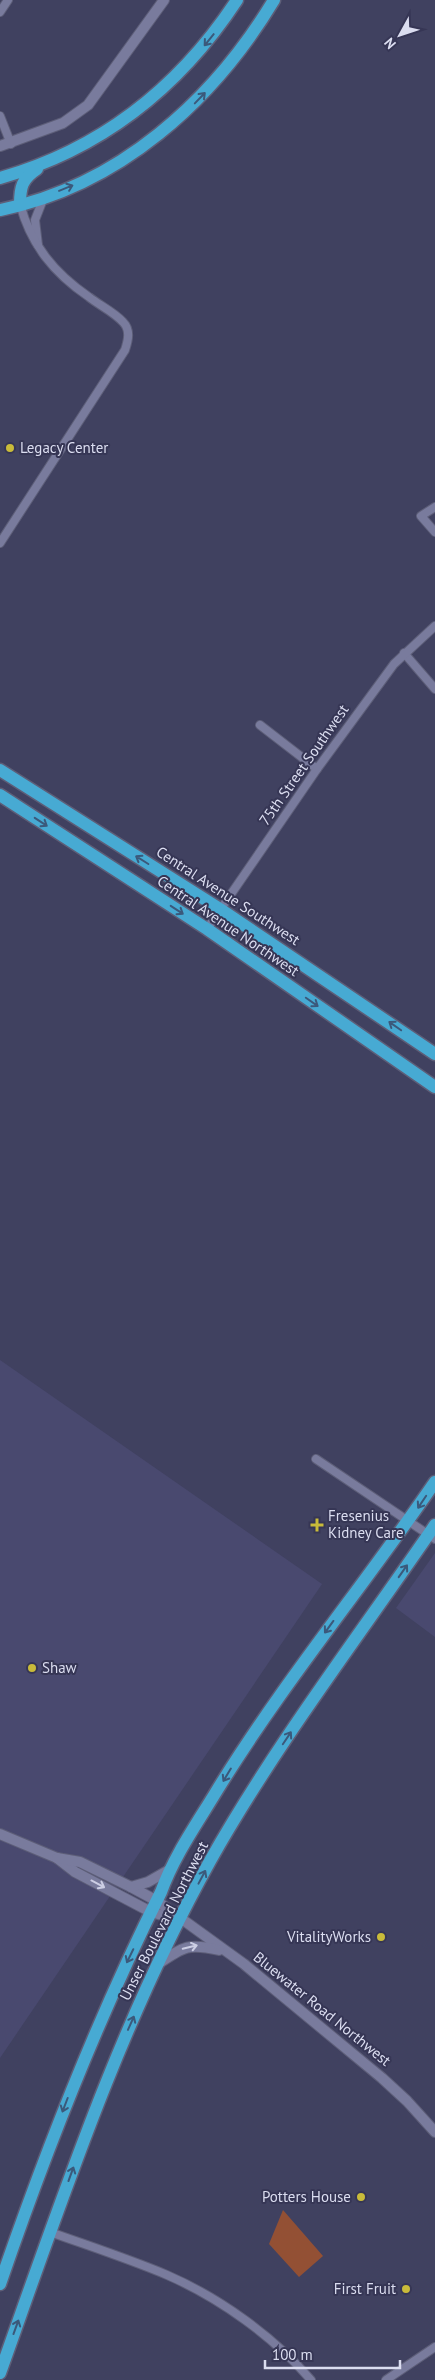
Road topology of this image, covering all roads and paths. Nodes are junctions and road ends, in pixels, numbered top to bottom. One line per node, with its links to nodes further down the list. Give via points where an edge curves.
1 (8, 0): 5 (street)
2 (164, 0): 7 (street, via 88,105 63,123)
3 (237, 0): 9 (main road, one-way to 9, via 220,26 179,74 152,98 101,135)
4 (274, 0): 11 (main road, one-way to 4, via 123,159 190,108 229,66)
5 (0, 12)
6 (0, 116): 7 (street)
7 (11, 144): 8 (street)
8 (0, 146)
9 (46, 164): 10 (main road); 12 (main road, via 25,180 20,188)
10 (0, 178)
11 (44, 197): 12 (main road); 14 (street, via 34,220)
12 (20, 204): 13 (main road); 14 (street, via 26,226)
13 (0, 210)
14 (38, 245): 17 (street, via 66,280 124,322 129,336 125,350)
15 (435, 506): 16 (street, via 421,516)
16 (435, 532)
17 (0, 543)
18 (435, 626): 19 (street, 75th Street Southwest)
19 (404, 653): 20 (street); 22 (street, 75th Street Southwest)
20 (435, 689)
21 (260, 725): 22 (street)
22 (317, 769): 25 (street, 75th Street Southwest)
23 (0, 770): 25 (main road, Central Avenue Southwest, one-way to 23)
24 (0, 796): 26 (main road, Central Avenue Northwest, one-way to 26)
25 (220, 909): 26 (street, 75th Street Southwest); 27 (main road, Central Avenue Southwest, one-way to 25)
26 (207, 929): 28 (main road, Central Avenue Northwest, one-way to 28)
27 (435, 1054)
28 (435, 1087)
29 (316, 1458): 31 (street)
30 (435, 1482): 31 (main road, Unser Boulevard Northwest, one-way to 31)
31 (408, 1521): 32 (street); 35 (main road, Unser Boulevard Northwest, one-way to 35, via 241,1752)
32 (433, 1533): 38 (main road, Unser Boulevard Northwest, one-way to 32, via 262,1775)
33 (0, 1834): 34 (street, Bluewater Road Northwest)
34 (57, 1858): 36 (street, Bluewater Road Northwest, via 80,1862); 37 (street, Bluewater Road Northwest, one-way to 37, via 75,1872)
35 (169, 1870): 36 (street); 37 (main road, Unser Boulevard Northwest)
36 (131, 1887): 37 (street, Bluewater Road Northwest)
37 (154, 1907): 38 (street, Bluewater Road Northwest); 43 (main road, Unser Boulevard Northwest, one-way to 43, via 83,2059)
38 (179, 1920): 39 (street, Bluewater Road Northwest); 40 (main road, Unser Boulevard Northwest)
39 (226, 1952): 40 (street, one-way to 39, via 184,1948 197,1945); 41 (street, Bluewater Road Northwest, via 292,2002 382,2078)
40 (158, 1964): 42 (main road, Unser Boulevard Northwest, one-way to 40, via 110,2071)
41 (435, 2132)
42 (50, 2232): 45 (main road, Unser Boulevard Northwest, one-way to 42); 46 (street, via 169,2276 201,2293 235,2313 298,2364)
43 (0, 2284)
44 (435, 2347): 47 (street)
45 (0, 2373)
46 (311, 2380)
47 (386, 2380)

